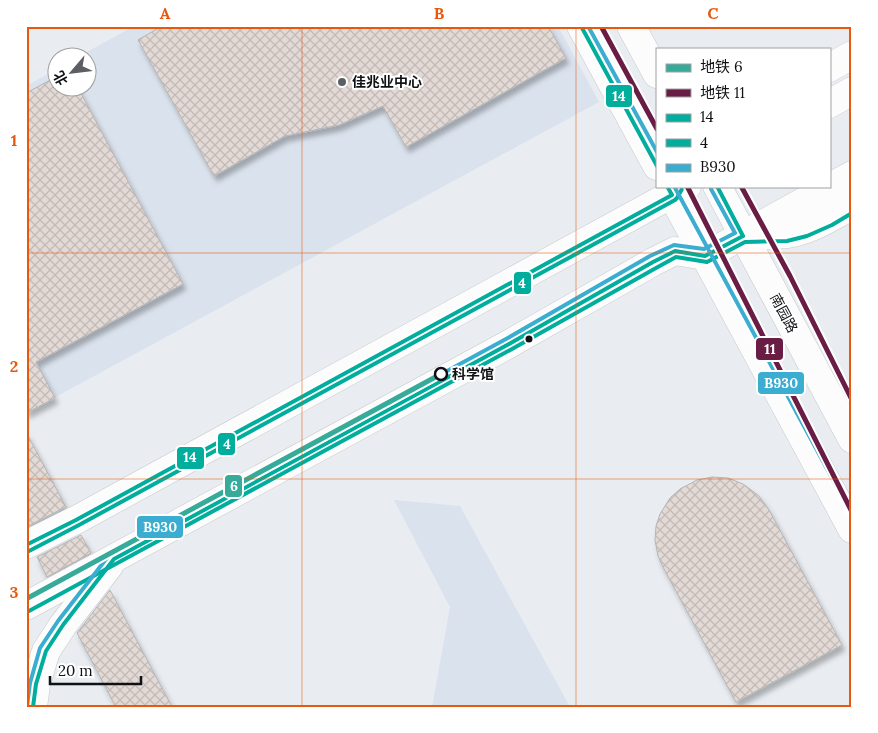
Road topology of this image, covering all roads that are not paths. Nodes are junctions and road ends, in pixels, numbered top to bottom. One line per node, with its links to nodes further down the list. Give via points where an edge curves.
1 (581, 26): 8 (main road)
2 (632, 26): 5 (main road)
3 (852, 55): 4 (main road)
4 (830, 67)
5 (656, 72)
6 (852, 91): 7 (main road)
7 (830, 103)
8 (656, 164)
9 (852, 175): 10 (main road)
10 (830, 187)
11 (675, 188): 16 (main road); 18 (main road)
12 (718, 188): 15 (main road, 南园路)
13 (829, 188): 15 (main road)
14 (852, 206): 15 (main road, via 805,230 786,235)
15 (743, 236): 16 (main road); 17 (main road, 南园路)
16 (705, 256): 19 (main road); 22 (main road, via 675,252 653,262)
17 (852, 439)
18 (76, 520): 20 (main road); 21 (main road)
19 (852, 529)
20 (26, 530)
21 (26, 545)
22 (114, 559): 23 (main road); 24 (main road, via 62,625 46,651)
23 (26, 606)
24 (33, 707)

